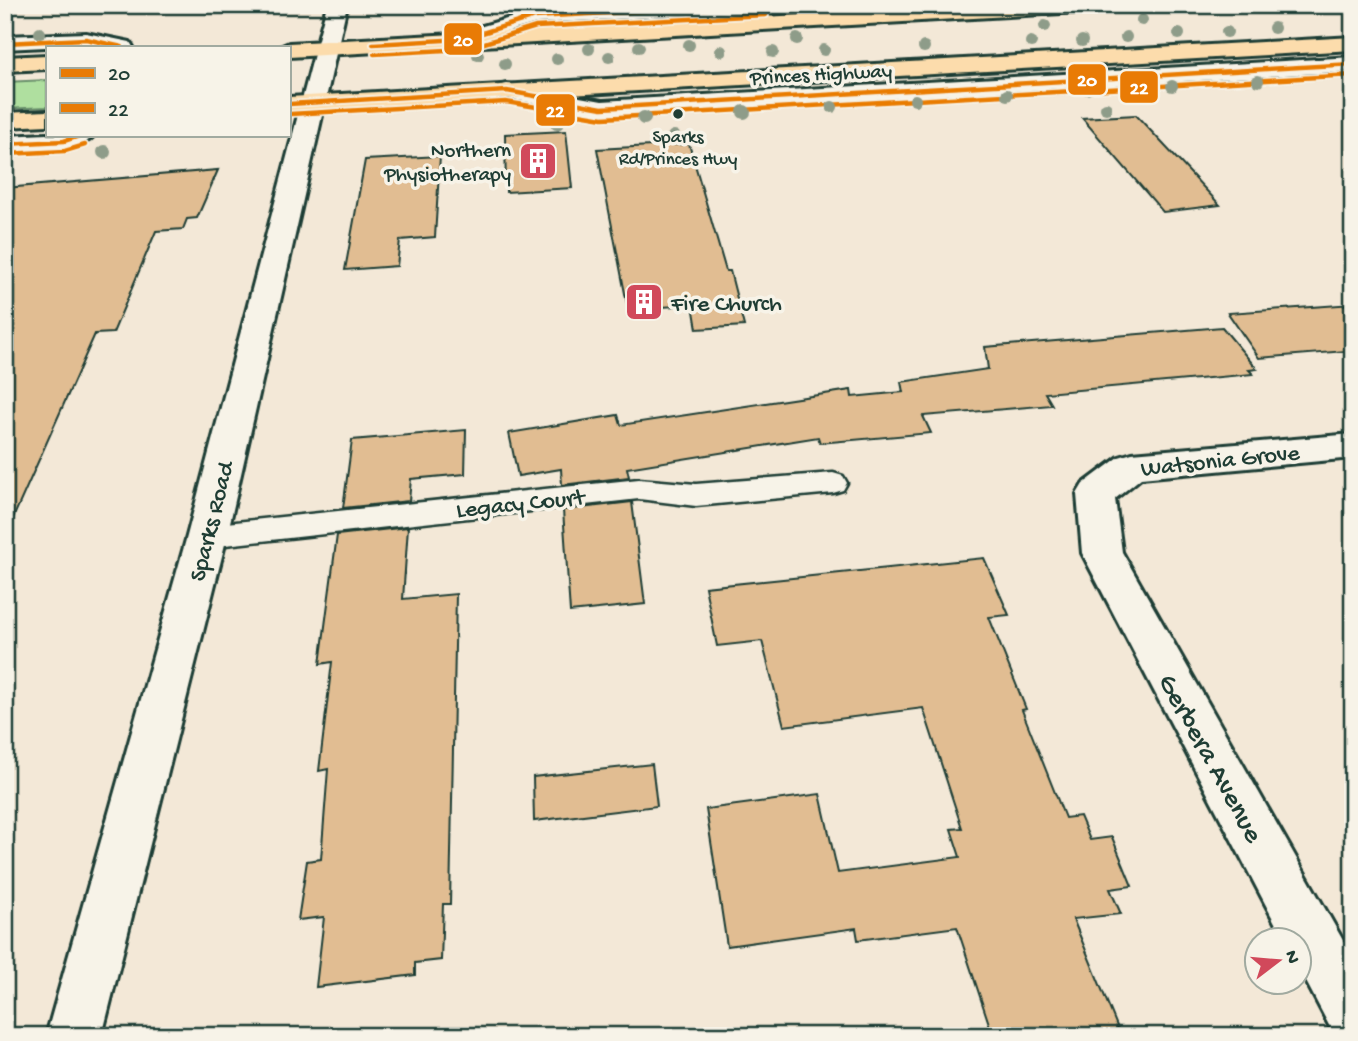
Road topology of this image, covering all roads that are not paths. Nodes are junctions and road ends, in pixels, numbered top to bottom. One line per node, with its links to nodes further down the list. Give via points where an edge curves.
1 (338, 5): 8 (street, Sparks Road)
2 (765, 5): 4 (street, via 534,17)
3 (1097, 5): 4 (highway)
4 (463, 39): 8 (highway)
5 (5, 43): 7 (street, via 86,39)
6 (1353, 43): 13 (highway, Princes Highway)
7 (118, 46)
8 (326, 47): 9 (highway); 14 (street, Sparks Road)
9 (290, 50)
10 (46, 62): 11 (highway)
11 (5, 64)
12 (1353, 64): 13 (street, via 602,108)
13 (507, 91): 14 (highway, Princes Highway)
14 (300, 103): 22 (street, Sparks Road)
15 (46, 118): 16 (highway)
16 (5, 120)
17 (79, 136): 18 (street)
18 (5, 144)
19 (1353, 446): 21 (street, Watsonia Grove, via 1132,466)
20 (832, 482): 22 (lane, Legacy Court, via 696,495 639,489)
21 (1096, 494): 23 (street, Gerbera Avenue, via 1102,553)
22 (207, 536): 24 (street, Sparks Road)
23 (1353, 1013)
24 (75, 1036)

